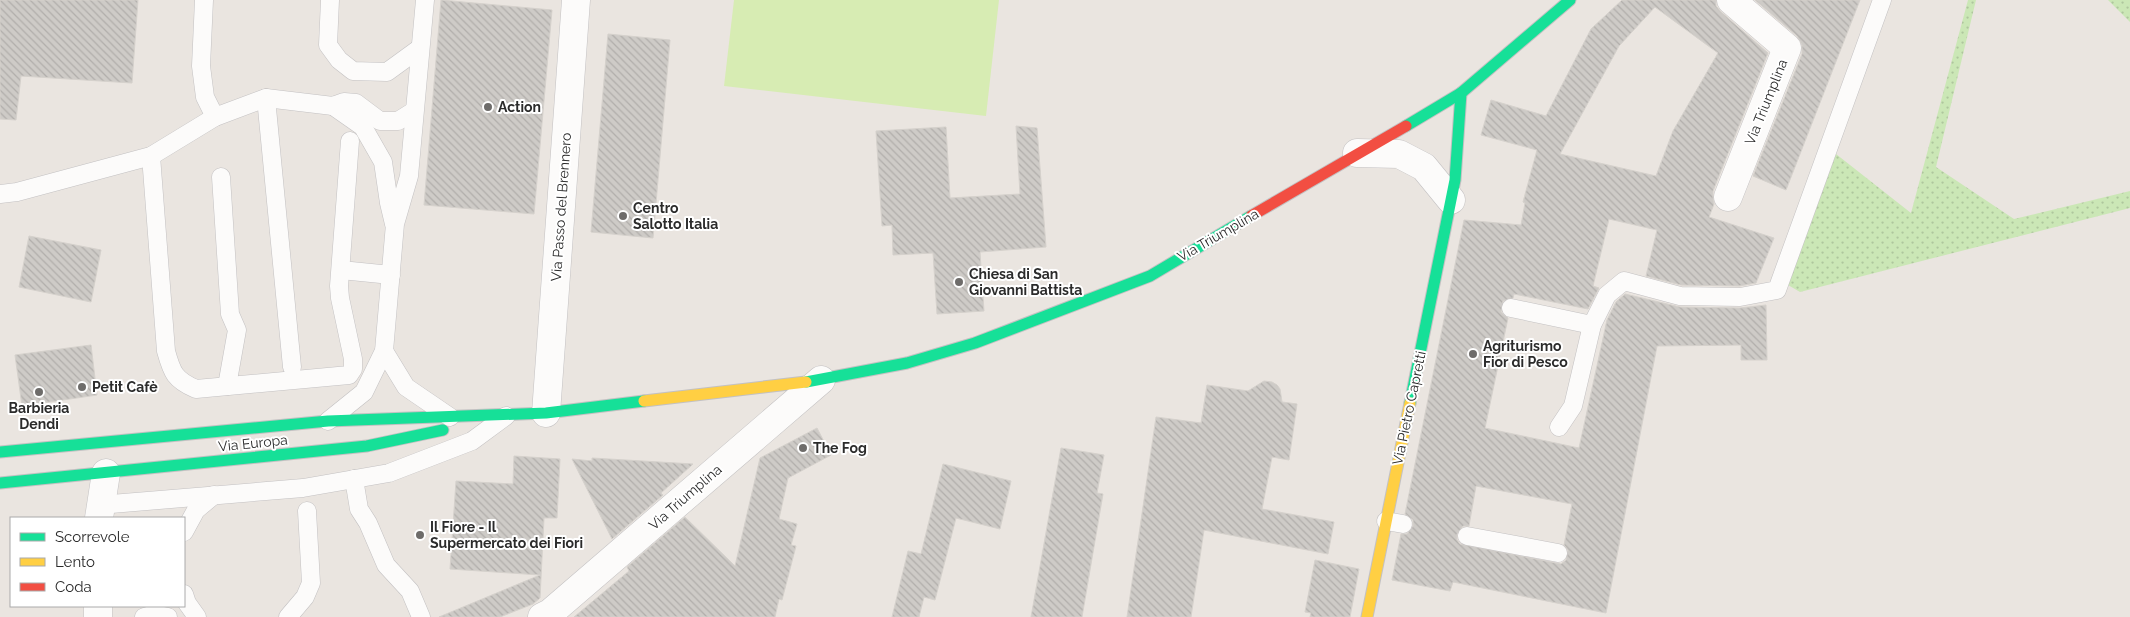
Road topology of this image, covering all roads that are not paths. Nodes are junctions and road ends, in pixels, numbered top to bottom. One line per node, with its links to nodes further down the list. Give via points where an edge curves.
1 (204, 0): 13 (lane, via 201,66 205,97)
2 (330, 0): 8 (lane, via 328,45 353,71 387,72)
3 (425, 0): 8 (lane)
4 (576, 0): 30 (street, Via Passo del Brennero)
5 (1570, 0): 9 (main road, Via Triumplina)
6 (1731, 0): 19 (street, Via Triumplina, via 1787,48)
7 (1882, 0): 25 (lane, via 1777,290 1740,297 1680,296 1624,281 1606,294)
8 (420, 48): 12 (lane)
9 (1461, 93): 15 (main road, Via Triumplina); 20 (main road, Via Pietro Capretti)
10 (266, 98): 11 (lane); 13 (lane); 27 (lane)
11 (333, 106): 12 (lane, via 344,102 356,103 380,121 398,122); 21 (lane, via 363,127 383,162)
12 (414, 111): 21 (lane, via 409,176)
13 (215, 117): 16 (lane)
14 (350, 141): 22 (lane)
15 (1357, 153): 20 (street, via 1399,154 1424,167); 28 (main road, Via Triumplina, via 1150,276 975,343 908,363)
16 (151, 156): 18 (lane); 29 (lane, via 166,351 171,371 183,383 196,389)
17 (221, 177): 29 (lane, via 230,314 237,330)
18 (0, 194)
19 (1728, 197)
20 (1451, 200): 42 (main road, Via Pietro Capretti, via 1440,295)
21 (395, 224): 23 (lane)
22 (340, 270): 23 (lane); 29 (lane, via 340,298 353,359 349,376)
23 (391, 275): 26 (lane)
24 (1510, 308): 25 (lane)
25 (1592, 325): 34 (lane, via 1573,406)
26 (384, 351): 32 (lane, via 406,387); 33 (lane, via 364,392)
27 (292, 367)
28 (821, 380): 30 (main road, Via Triumplina); 48 (street, Via Triumplina)
29 (221, 387)
30 (546, 413): 31 (main road, Via Europa)
31 (506, 416): 32 (main road, Via Europa); 36 (main road, Via Europa, via 367,446); 37 (lane, via 472,441 389,473)
32 (450, 417): 33 (main road, Via Europa)
33 (328, 421): 35 (main road, Via Europa)
34 (1559, 426)
35 (0, 452)
36 (106, 473): 38 (main road, Via Europa); 41 (street)
37 (354, 479): 39 (lane, via 302,488); 53 (lane, via 359,509 386,565 410,591)
38 (0, 483)
39 (214, 495): 41 (lane); 44 (lane, via 196,510)
40 (307, 511): 52 (lane, via 311,583 305,597)
41 (99, 512)
42 (1386, 520): 43 (lane); 54 (main road, Via Pietro Capretti)
43 (1403, 524)
44 (185, 530)
45 (1467, 536): 46 (lane)
46 (1558, 553)
47 (185, 597): 51 (lane)
48 (548, 616)
49 (144, 617): 50 (lane, via 154,614)
50 (168, 617)
51 (197, 617)
52 (288, 617)
53 (421, 617)
54 (1367, 617)

